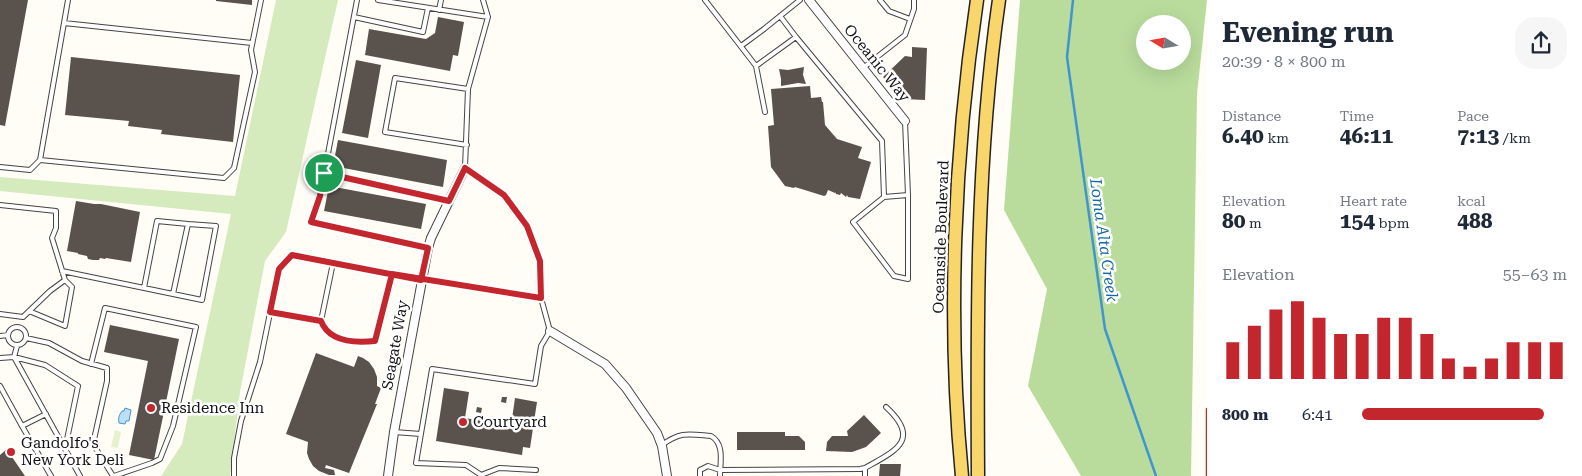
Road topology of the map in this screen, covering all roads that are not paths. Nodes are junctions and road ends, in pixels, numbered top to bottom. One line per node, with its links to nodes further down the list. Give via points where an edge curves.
1 (68, 0): 20 (lane)
2 (261, 0): 22 (lane)
3 (357, 0): 17 (lane)
4 (378, 0): 14 (lane)
5 (441, 0): 15 (lane)
6 (483, 0): 18 (lane)
7 (705, 0): 23 (lane)
8 (800, 0): 16 (lane)
9 (809, 0): 25 (street, Oceanic Way)
10 (880, 0): 19 (lane, via 889,11)
11 (914, 0): 19 (lane)
12 (977, 0): 86 (main road, Oceanside Boulevard, via 968,59 955,244 957,428)
13 (1000, 0): 87 (main road, via 991,54 979,227)
14 (428, 8): 15 (lane); 17 (lane, via 423,32)
15 (439, 10): 18 (lane)
16 (780, 16): 21 (lane); 23 (lane)
17 (354, 17): 33 (lane)
18 (488, 17): 26 (lane)
19 (910, 19): 25 (lane, via 905,35)
20 (64, 24): 22 (lane); 30 (lane)
21 (796, 36): 24 (lane); 35 (lane, via 882,141)
22 (252, 44): 30 (lane, via 255,72 234,168 224,178)
23 (741, 46): 24 (lane)
24 (756, 66): 27 (lane)
25 (863, 68): 28 (street, Oceanic Way)
26 (468, 89): 29 (lane); 29 (lane, via 395,78 385,132)
27 (765, 112)
28 (905, 121): 34 (lane)
29 (467, 145): 32 (lane)
30 (40, 160): 31 (lane, via 30,170)
31 (0, 167)
32 (465, 168): 36 (street, Seagate Way); 47 (lane, via 504,195 527,226 540,261)
33 (324, 173): 36 (lane); 39 (lane, via 311,222)
34 (908, 195): 35 (lane); 35 (lane, via 908,279 894,276 853,222)
35 (884, 197)
36 (449, 201): 39 (street, Seagate Way)
37 (0, 205): 41 (lane, via 56,211 52,238)
38 (188, 224): 45 (lane, via 157,221); 46 (lane); 46 (lane, via 216,226 202,300)
39 (428, 248): 44 (street, Seagate Way)
40 (333, 263): 42 (lane); 49 (lane, via 292,255 279,269); 52 (lane)
41 (62, 271): 43 (lane); 45 (lane)
42 (392, 274): 44 (lane); 52 (lane, via 375,341 357,343 338,338 324,328)
43 (65, 280): 48 (lane); 48 (lane, via 72,287 65,326)
44 (421, 280): 47 (lane); 66 (street, Seagate Way)
45 (144, 288): 46 (lane)
46 (174, 294)
47 (541, 298): 54 (lane)
48 (30, 311): 51 (lane)
49 (270, 312): 52 (lane); 78 (lane, via 260,362 241,421)
50 (0, 314): 51 (lane)
51 (23, 317): 53 (lane)
52 (321, 321)
53 (21, 327): 55 (lane, via 12,328); 57 (lane)
54 (550, 331): 67 (lane, via 541,346 535,384 432,369); 68 (street, via 605,364 626,388 657,433)
55 (8, 335): 56 (lane); 58 (lane, via 9,341)
56 (0, 336)
57 (26, 338): 58 (lane); 61 (lane, via 49,343)
58 (17, 346): 59 (lane)
59 (14, 357): 60 (lane); 64 (lane); 69 (lane, via 45,365 78,386)
60 (0, 358)
61 (91, 364): 77 (lane, via 108,368 93,444); 77 (lane, via 105,308 196,327 173,426 160,459)
62 (0, 386): 65 (lane)
63 (886, 408): 70 (lane, via 896,416 904,431 902,441 897,449)
64 (46, 414): 65 (lane); 69 (lane)
65 (22, 426): 75 (lane)
66 (394, 432): 67 (lane); 79 (street, Seagate Way)
67 (421, 434): 71 (lane, via 416,463 466,464 481,475 499,468)
68 (662, 446): 72 (lane, via 681,435 711,436 719,444); 80 (street)
69 (65, 449): 76 (lane)
70 (865, 468): 74 (lane); 85 (lane)
71 (536, 470)
72 (720, 470): 73 (lane); 81 (lane, via 708,466 700,470); 82 (lane)
73 (820, 470): 74 (lane); 83 (lane)
74 (840, 470): 84 (lane)
75 (51, 476)
76 (80, 476)
77 (113, 476)
78 (234, 476)
79 (388, 476)
80 (667, 476)
81 (700, 476)
82 (720, 476)
83 (820, 476)
84 (840, 476)
85 (865, 476)
86 (962, 476)
87 (978, 476)

